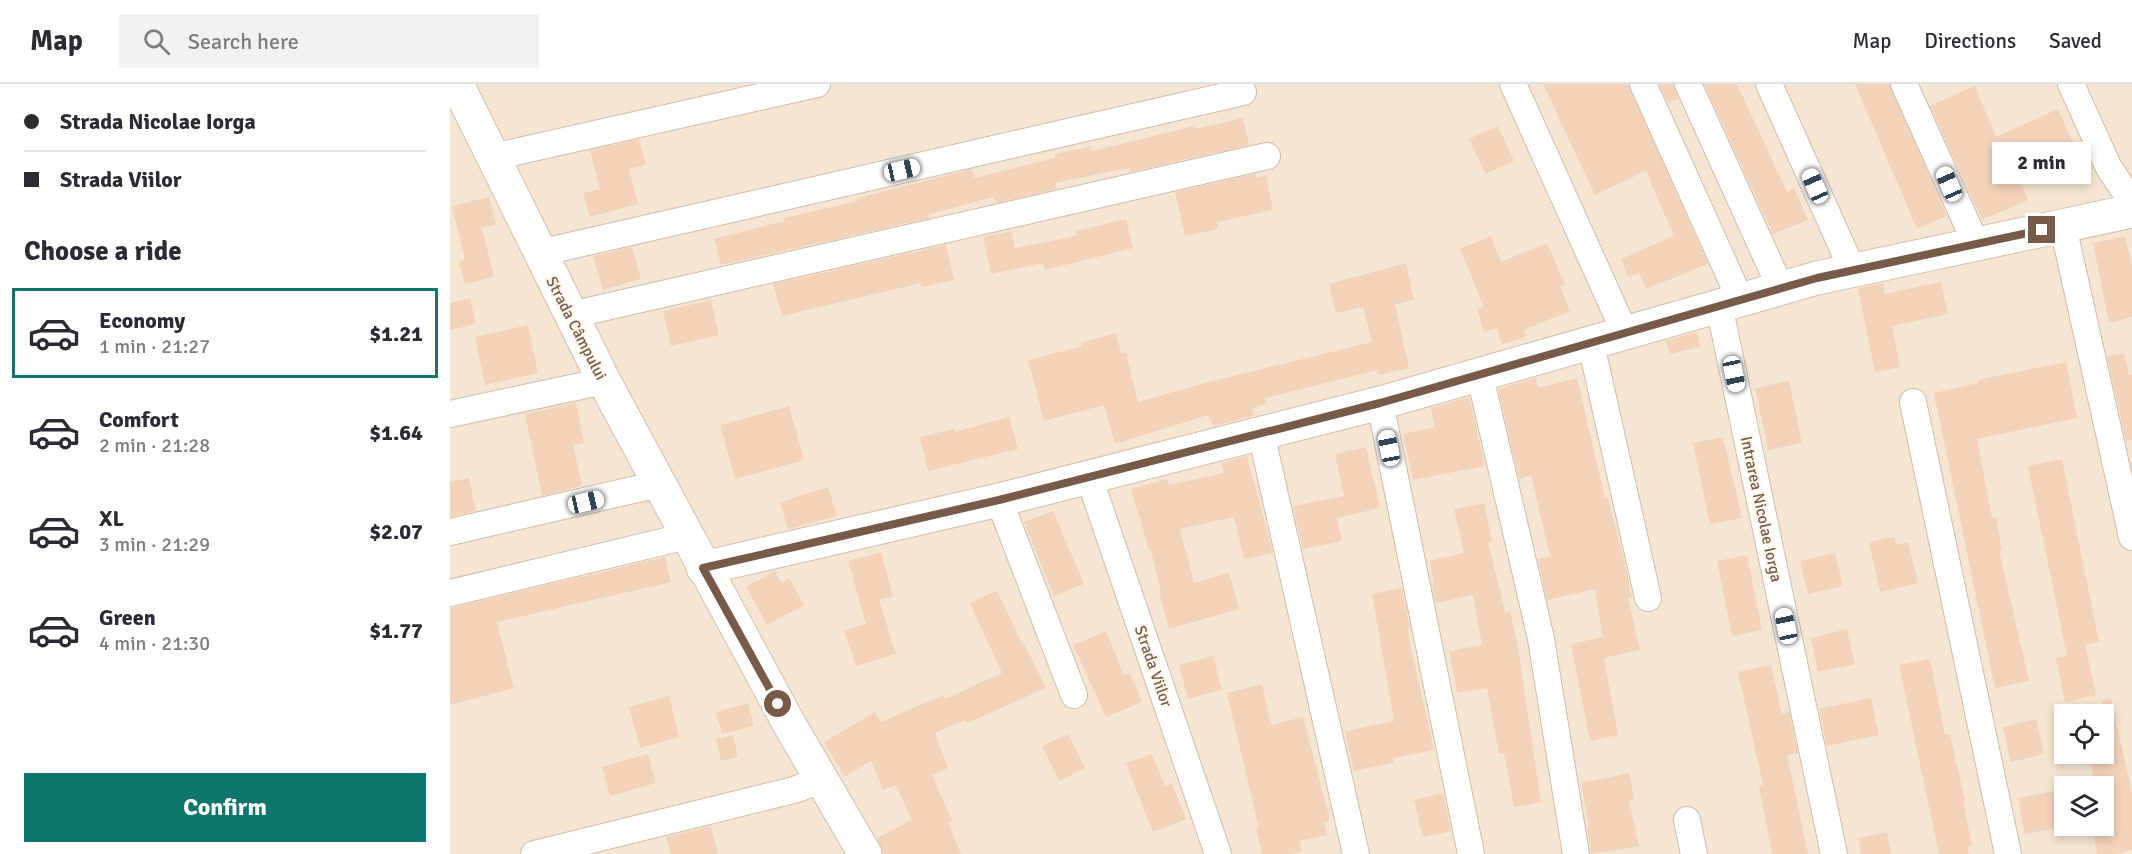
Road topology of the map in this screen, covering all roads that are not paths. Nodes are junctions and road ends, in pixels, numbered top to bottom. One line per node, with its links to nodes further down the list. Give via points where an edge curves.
1 (457, 84): 11 (street, Strada Câmpului)
2 (817, 84): 11 (street)
3 (1513, 84): 21 (street)
4 (1642, 84): 19 (street, Intrarea Nicolae Iorga)
5 (1688, 84): 18 (street)
6 (1768, 84): 17 (street)
7 (1904, 84): 15 (street)
8 (2071, 84): 12 (street, via 2109,168)
9 (1243, 92): 16 (street)
10 (1267, 156): 20 (street)
11 (493, 158): 16 (street, Strada Câmpului)
12 (2132, 202)
13 (2132, 211): 14 (street)
14 (2063, 226): 15 (street); 34 (street)
15 (1976, 244): 17 (street)
16 (539, 253): 20 (street, Strada Câmpului)
17 (1852, 269): 18 (street)
18 (1780, 287): 19 (street)
19 (1730, 302): 21 (street); 48 (street, Intrarea Nicolae Iorga)
20 (571, 315): 24 (street, Strada Câmpului)
21 (1625, 333): 22 (street)
22 (1591, 344): 23 (street); 37 (street)
23 (1480, 376): 26 (street); 46 (street, via 1541,639)
24 (604, 381): 27 (street); 30 (street, Strada Câmpului)
25 (1913, 402): 49 (street)
26 (1380, 403): 28 (street); 45 (street)
27 (450, 414)
28 (1261, 433): 29 (street); 44 (street)
29 (1089, 477): 31 (street); 43 (street, Strada Viilor)
30 (660, 484): 32 (street); 33 (street, Strada Câmpului)
31 (999, 500): 35 (street); 38 (street)
32 (450, 532)
33 (687, 536): 35 (street, Strada Câmpului); 36 (street)
34 (2132, 537)
35 (703, 568): 39 (street, Strada Câmpului)
36 (450, 593)
37 (1648, 598)
38 (1074, 695)
39 (821, 780): 41 (street); 42 (street, Strada Câmpului)
40 (1687, 820): 47 (street)
41 (534, 854)
42 (865, 854)
43 (1218, 854)
44 (1356, 854)
45 (1471, 854)
46 (1576, 854)
47 (1694, 854)
48 (1834, 854)
49 (2008, 854)

